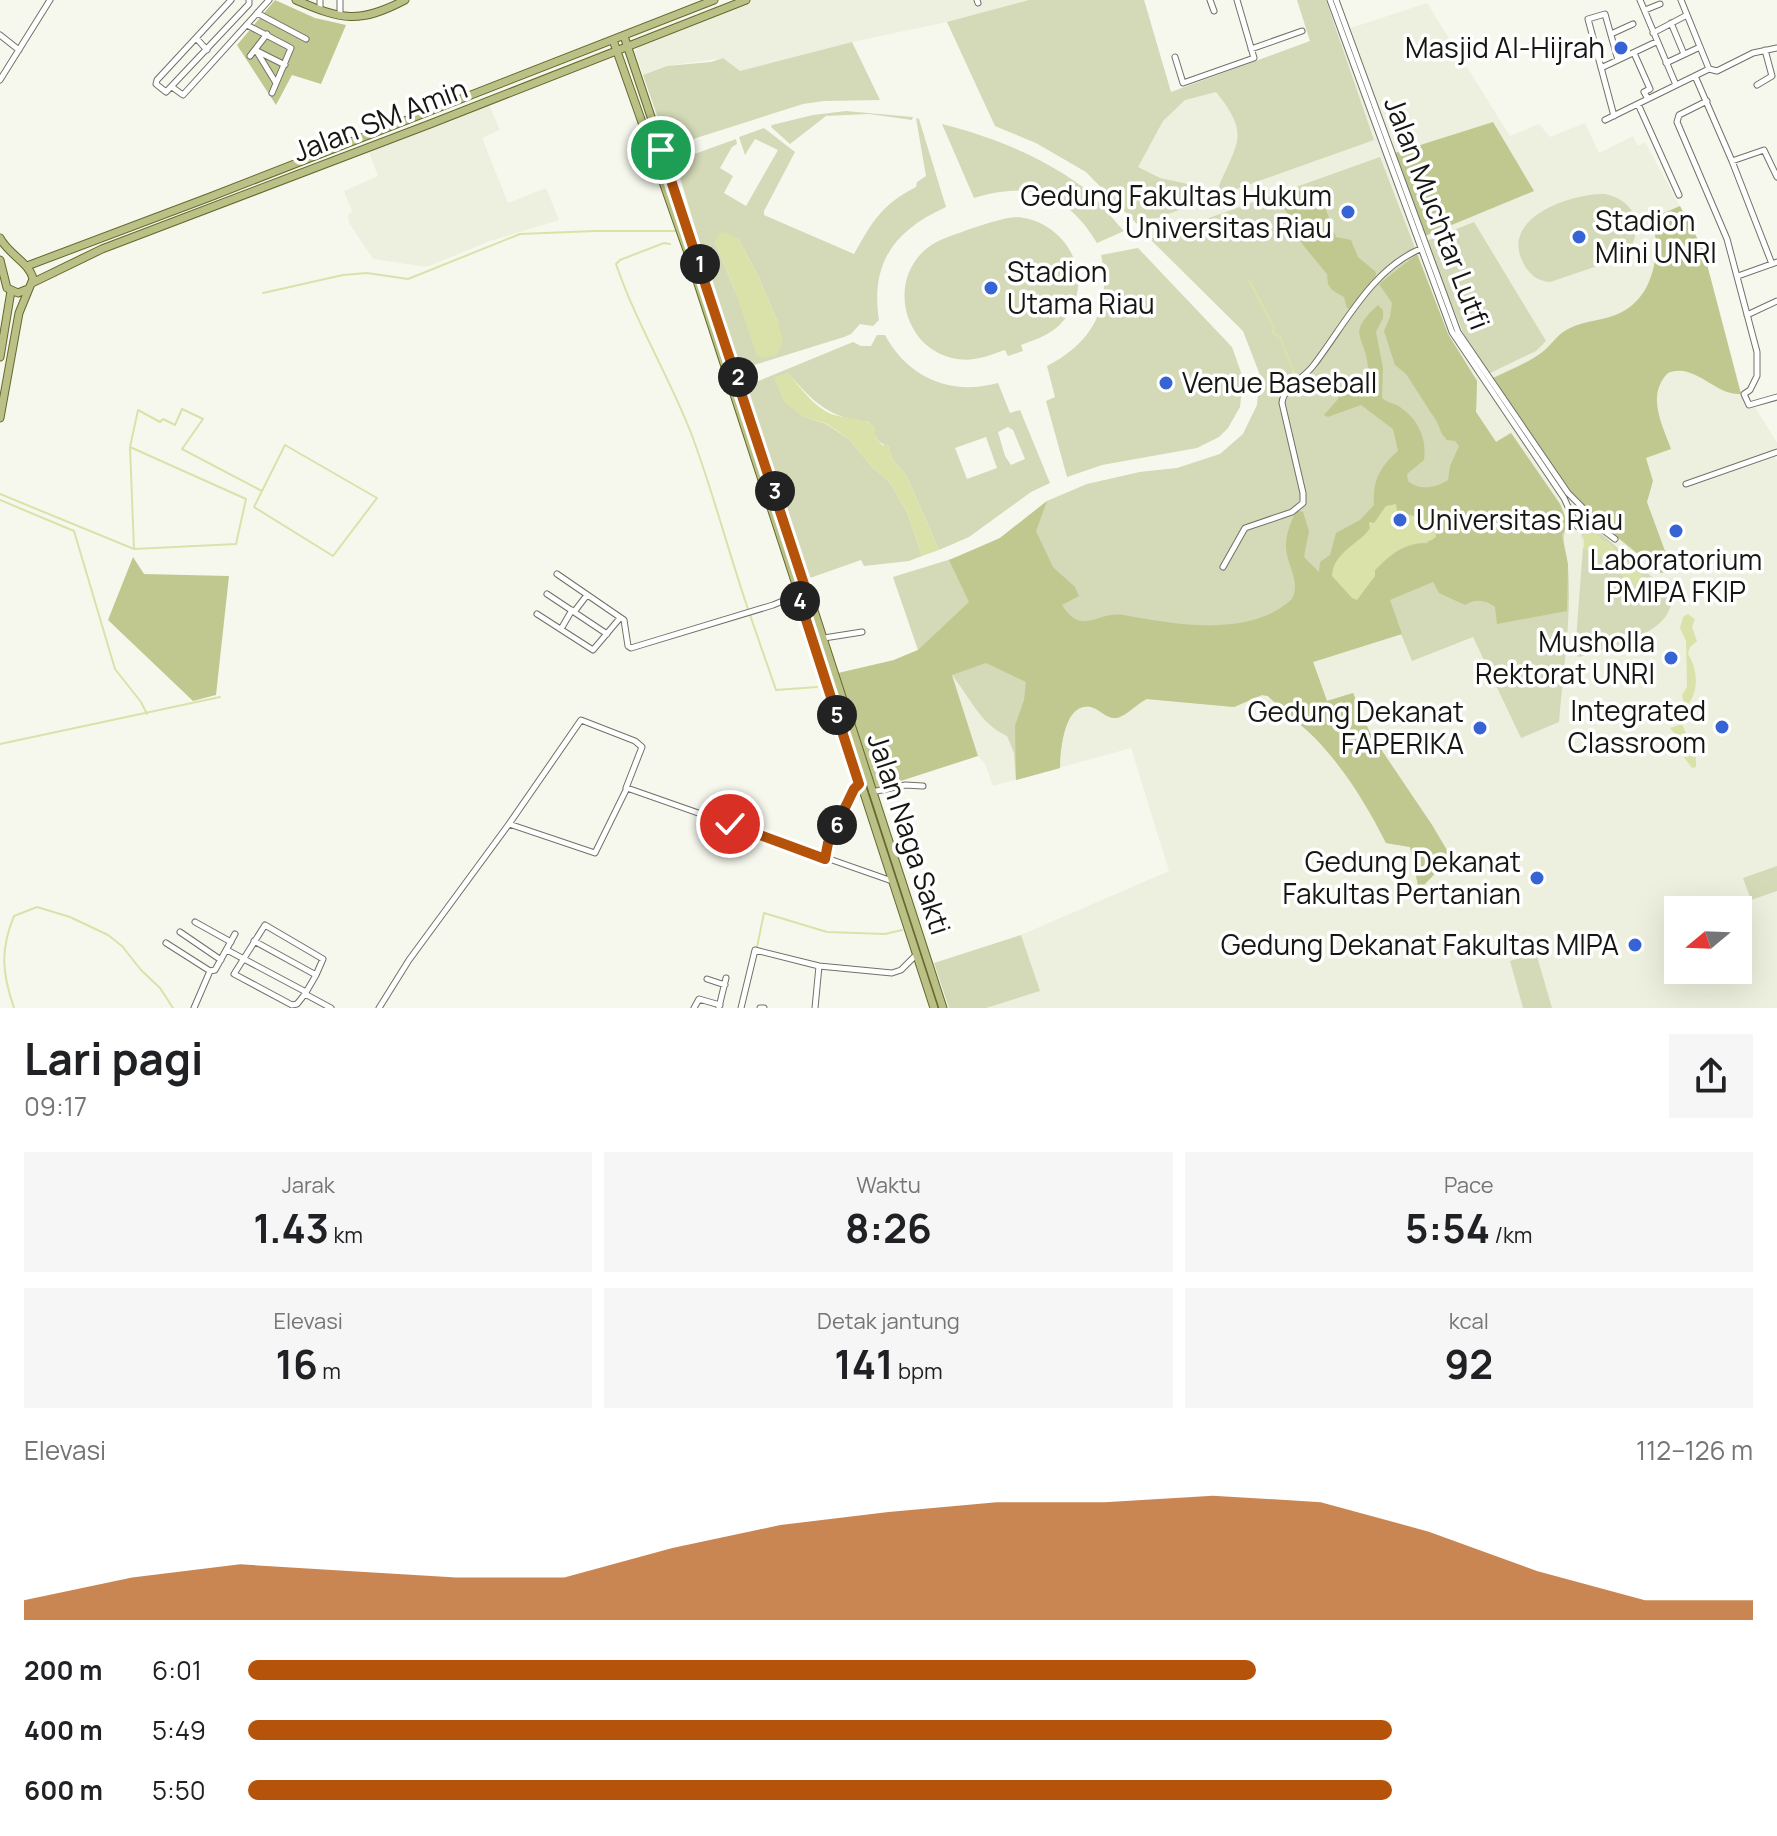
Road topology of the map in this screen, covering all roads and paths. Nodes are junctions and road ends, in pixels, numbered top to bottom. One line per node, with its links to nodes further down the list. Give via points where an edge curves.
1 (50, 0): 41 (street)
2 (231, 0): 33 (street)
3 (249, 0): 42 (street)
4 (269, 0): 21 (street)
5 (320, 0): 18 (street)
6 (340, 0): 22 (street)
7 (405, 0): 22 (main road, via 368,17)
8 (714, 0): 32 (main road, Jalan SM Amin)
9 (746, 0): 37 (main road, Jalan SM Amin)
10 (1210, 0): 20 (street)
11 (1237, 0): 40 (street)
12 (1330, 0): 74 (street, Jalan Muchtar Lutfi)
13 (1336, 0): 74 (street, Jalan Muchtar Lutfi, via 1458,332 1568,493 1615,539 1590,520 1577,526 1564,498 1455,338)
14 (1640, 0): 19 (street)
15 (1681, 0): 23 (street)
16 (303, 1): 18 (main road)
17 (1660, 4): 19 (street)
18 (320, 10): 22 (main road)
19 (1645, 10): 28 (street)
20 (1214, 11)
21 (257, 13): 26 (street); 34 (street)
22 (340, 15)
23 (1687, 15): 24 (street); 38 (street)
24 (1671, 23): 28 (street); 47 (street)
25 (1633, 24): 30 (street)
26 (246, 25): 29 (street); 62 (street, via 182,95)
27 (1302, 31): 40 (street)
28 (1653, 33): 36 (street)
29 (267, 34): 45 (street); 53 (street, via 291,47)
30 (1611, 34): 51 (street); 54 (street, via 1604,13 1587,20)
31 (0, 35): 41 (street)
32 (624, 36): 35 (main road, Jalan SM Amin); 37 (main road, Jalan Naga Sakti)
33 (196, 38): 42 (street); 62 (street, via 156,81 166,92)
34 (306, 39)
35 (613, 40): 43 (main road, Jalan Naga Sakti); 50 (main road, Jalan SM Amin)
36 (1656, 42): 46 (street); 52 (street)
37 (626, 47): 43 (main road, Jalan SM Amin); 92 (main road, Jalan Naga Sakti)
38 (1700, 47): 47 (street); 56 (street)
39 (1777, 48): 44 (street)
40 (1251, 49): 49 (street, via 1254,58 1183,83)
41 (19, 50): 58 (street)
42 (207, 50): 62 (street)
43 (616, 50): 55 (main road, Jalan SM Amin); 95 (main road, Jalan Naga Sakti)
44 (1765, 50): 56 (street, via 1717,71); 61 (street, via 1772,76)
45 (256, 51): 48 (street); 53 (street); 59 (street)
46 (1634, 53): 51 (street); 64 (street, via 1650,89 1644,92)
47 (1684, 54): 52 (street)
48 (250, 56)
49 (1175, 57)
50 (564, 59): 55 (main road); 77 (main road, Jalan SM Amin)
51 (1618, 60): 54 (street)
52 (1666, 63): 60 (street)
53 (285, 65): 59 (street)
54 (1601, 68): 67 (street)
55 (570, 69): 80 (main road, Jalan SM Amin, via 102,249)
56 (1709, 69): 57 (street)
57 (1695, 76): 60 (street); 65 (street)
58 (0, 80)
59 (276, 84): 63 (street)
60 (1676, 85): 64 (street)
61 (1757, 85)
62 (172, 87)
63 (272, 93)
64 (1648, 99): 66 (street)
65 (1707, 101): 70 (street); 79 (street, via 1677,118)
66 (1638, 104): 67 (street); 72 (street)
67 (1614, 116): 68 (street)
68 (1605, 120)
69 (1774, 160): 70 (street, via 1764,150); 71 (street)
70 (1732, 161): 76 (street)
71 (1777, 177)
72 (1679, 195)
73 (0, 238): 77 (main road)
74 (1420, 249): 90 (street, via 1385,273 1315,364 1283,396 1303,503 1245,528)
75 (0, 260): 78 (main road)
76 (1774, 263): 79 (street)
77 (24, 265): 78 (main road, via 10,266); 80 (main road, via 32,272)
78 (3, 275): 81 (main road)
79 (1738, 276): 84 (street)
80 (31, 286): 81 (main road, via 21,293); 87 (main road, via 19,313)
81 (11, 291): 82 (main road); 85 (main road)
82 (0, 292)
83 (1777, 301): 84 (street)
84 (1747, 315): 86 (street, via 1758,365 1744,394 1749,405)
85 (0, 357)
86 (1777, 397)
87 (0, 418)
88 (1777, 452): 89 (street)
89 (1686, 484)
90 (1223, 567)
91 (557, 574): 94 (street)
92 (807, 591): 95 (street); 102 (main road, Jalan Naga Sakti)
93 (547, 594): 96 (street)
94 (587, 595): 96 (street); 98 (street)
95 (798, 595): 98 (street, via 631,648); 103 (main road, Jalan Naga Sakti)
96 (573, 611): 99 (street); 101 (street)
97 (537, 614): 99 (street)
98 (620, 618): 101 (street)
99 (561, 629): 101 (street, via 593,650)
100 (862, 632): 102 (street)
101 (607, 634)
102 (822, 639): 106 (main road, Jalan Naga Sakti)
103 (859, 784): 108 (street); 109 (main road, Jalan Naga Sakti)
104 (923, 786): 106 (street)
105 (626, 788): 107 (street, via 595,853); 107 (street, via 642,747 581,720); 108 (street)
106 (872, 792): 133 (main road, Jalan Naga Sakti)
107 (509, 824): 128 (street)
108 (825, 859): 109 (street)
109 (892, 881): 117 (main road, Jalan Naga Sakti)
110 (195, 922): 114 (street)
111 (180, 932): 119 (street)
112 (235, 934): 114 (street)
113 (254, 941): 118 (street); 122 (street); 122 (street, via 265,925 323,958)
114 (231, 942): 116 (street)
115 (166, 943): 121 (street)
116 (227, 950): 118 (street); 119 (street)
117 (916, 955): 120 (street, via 892,973); 132 (main road, Jalan Naga Sakti)
118 (244, 958): 124 (street); 124 (street, via 235,976 292,1005)
119 (221, 960): 121 (street)
120 (819, 966): 130 (street, via 755,950); 131 (street)
121 (210, 971): 126 (street)
122 (316, 975): 124 (street)
123 (707, 979): 125 (street, via 726,982)
124 (305, 993): 127 (street)
125 (719, 1007): 129 (street, via 699,999)
126 (194, 1008)
127 (331, 1008)
128 (379, 1008)
129 (694, 1008)
130 (741, 1008)
131 (815, 1008)
132 (934, 1008)
133 (943, 1008)

